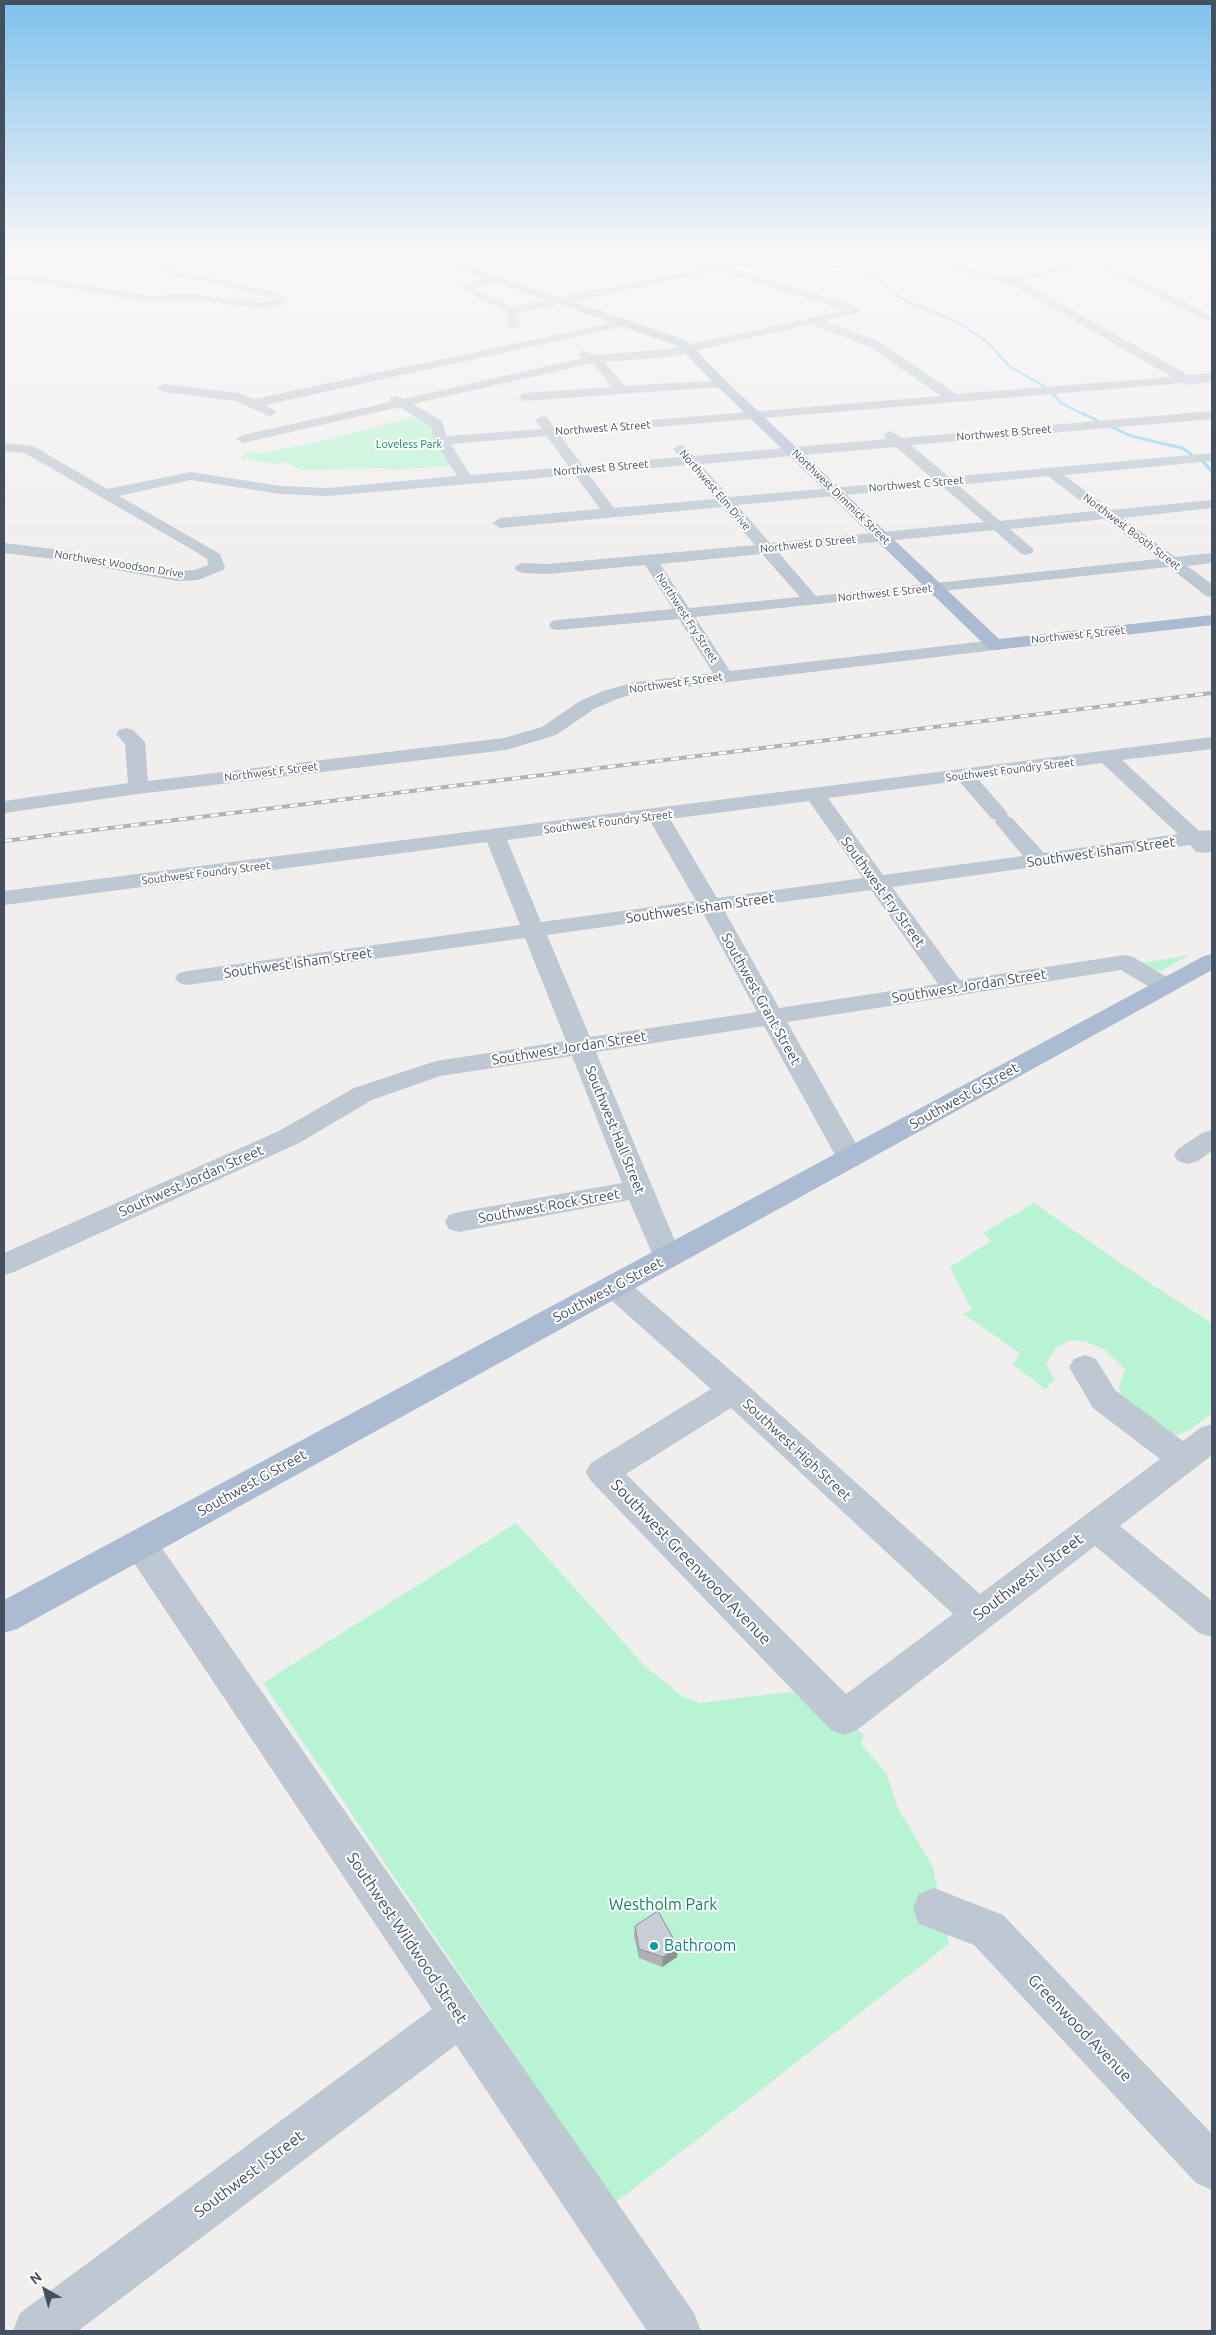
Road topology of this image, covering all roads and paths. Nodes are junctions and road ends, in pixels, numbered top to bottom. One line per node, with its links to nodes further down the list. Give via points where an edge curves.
1 (451, 361): 10 (street)
2 (592, 361): 8 (street)
3 (597, 361): 13 (street)
4 (699, 361): 11 (main road, Northwest Dimmick Street)
5 (899, 361): 16 (street)
6 (1154, 361): 9 (street)
7 (1212, 377): 9 (street, Northwest A Street)
8 (510, 379): 15 (street); 18 (street)
9 (1186, 379): 14 (street); 16 (street, Northwest A Street)
10 (355, 382): 17 (street); 18 (street)
11 (721, 383): 13 (street); 21 (main road, Northwest Dimmick Street)
12 (163, 388): 17 (street, via 238,397)
13 (621, 390): 15 (street)
14 (1205, 390)
15 (524, 397): 24 (street)
16 (953, 398): 19 (street, Northwest A Street)
17 (255, 403): 23 (street)
18 (401, 403): 23 (street); 26 (street, via 433,420)
19 (856, 406): 21 (street, Northwest A Street); 27 (street)
20 (1212, 414): 27 (street, Northwest B Street)
21 (756, 415): 22 (street, Northwest A Street); 29 (main road, Northwest Dimmick Street)
22 (657, 424): 24 (street, Northwest A Street); 31 (street, Northwest Elm Drive)
23 (295, 427): 25 (street)
24 (551, 432): 26 (street, Northwest A Street); 32 (street)
25 (243, 439)
26 (442, 440): 34 (street)
27 (898, 442): 29 (street, Northwest B Street); 35 (street)
28 (4, 447): 37 (street, via 28,449)
29 (793, 451): 31 (street, Northwest B Street); 36 (main road, Northwest Dimmick Street)
30 (1212, 456): 33 (street, Northwest C Street)
31 (689, 460): 32 (street, Northwest B Street); 38 (street, Northwest Elm Drive)
32 (579, 470): 34 (street, Northwest B Street); 40 (street)
33 (1051, 472): 35 (street, Northwest C Street); 41 (street, Northwest Booth Street)
34 (466, 480): 37 (street, Northwest B Street, via 307,492 191,476)
35 (944, 482): 36 (street, Northwest C Street); 43 (street)
36 (835, 492): 38 (street, Northwest C Street); 44 (main road, Northwest Dimmick Street)
37 (105, 494): 45 (street, Northwest Woodson Drive, via 204,550 214,557 217,567 206,573 178,576)
38 (725, 502): 40 (street, Northwest C Street); 46 (street, Northwest Elm Drive)
39 (1212, 504): 41 (street, Northwest D Street)
40 (610, 513): 42 (street, Northwest C Street)
41 (1108, 515): 43 (street, Northwest D Street); 50 (street, Northwest Booth Street)
42 (500, 523)
43 (996, 525): 44 (street, Northwest D Street); 47 (street)
44 (881, 537): 46 (street, Northwest D Street); 52 (main road, Northwest Dimmick Street)
45 (4, 548)
46 (766, 548): 49 (street, Northwest D Street); 54 (street, Northwest Elm Drive)
47 (1026, 550)
48 (1212, 558): 50 (street, Northwest E Street)
49 (650, 560): 51 (street, Northwest D Street, via 547,569); 55 (street, Northwest Fry Street)
50 (1172, 562): 52 (street, Northwest E Street); 53 (street, Northwest Booth Street)
51 (523, 568)
52 (936, 588): 54 (street, Northwest E Street); 58 (main road, Northwest Dimmick Street)
53 (1212, 592)
54 (812, 601): 55 (street, Northwest E Street)
55 (683, 612): 57 (street, Northwest E Street); 59 (street, Northwest Fry Street)
56 (1212, 620): 58 (main road, Northwest F Street)
57 (558, 625)
58 (995, 645): 59 (street, Northwest F Street)
59 (724, 676): 64 (street, Northwest F Street, via 622,691 587,705 549,731 506,744)
60 (126, 734): 64 (street, via 135,742)
61 (1212, 743): 62 (street, Southwest Foundry Street)
62 (1108, 758): 63 (street, Southwest Foundry Street); 69 (street)
63 (964, 775): 65 (street, Southwest Foundry Street); 71 (street)
64 (138, 788): 66 (street, Northwest F Street)
65 (814, 794): 67 (street, Southwest Foundry Street); 72 (street, Southwest Fry Street)
66 (4, 807)
67 (657, 816): 68 (street, Southwest Foundry Street); 74 (street, Southwest Grant Street)
68 (495, 836): 73 (street, Southwest Foundry Street); 75 (street, Southwest Hall Street)
69 (1203, 838): 70 (street); 71 (street, Southwest Isham Street)
70 (1212, 855)
71 (1040, 861): 72 (street, Southwest Isham Street)
72 (876, 884): 74 (street, Southwest Isham Street); 79 (street, Southwest Fry Street)
73 (4, 898)
74 (711, 907): 75 (street, Southwest Isham Street); 80 (street, Southwest Grant Street)
75 (535, 931): 77 (street, Southwest Isham Street); 81 (street, Southwest Hall Street)
76 (1212, 961): 78 (main road, Southwest G Street)
77 (186, 978)
78 (1165, 986): 79 (street, Southwest Jordan Street, via 1124,962); 84 (main road, Southwest G Street)
79 (953, 988): 80 (street, Southwest Jordan Street)
80 (771, 1017): 81 (street, Southwest Jordan Street); 84 (street, Southwest Grant Street)
81 (581, 1046): 85 (street, Southwest Hall Street); 88 (street, Southwest Jordan Street, via 436,1069 363,1094 289,1137)
82 (1212, 1139): 83 (street)
83 (1188, 1154)
84 (850, 1158): 87 (main road, Southwest G Street)
85 (639, 1189): 86 (street, Southwest Rock Street); 87 (street, Southwest Hall Street)
86 (459, 1222)
87 (667, 1258): 89 (main road, Southwest G Street)
88 (4, 1264)
89 (614, 1286): 91 (street, Southwest High Street); 95 (main road, Southwest G Street)
90 (1085, 1367): 93 (street, via 1104,1399)
91 (733, 1391): 96 (street, Southwest High Street); 99 (street, Southwest Greenwood Avenue, via 603,1472)
92 (1212, 1437): 93 (street, Southwest I Street)
93 (1184, 1458): 94 (street, Southwest I Street)
94 (1095, 1526): 96 (street, Southwest I Street); 98 (street)
95 (140, 1544): 97 (main road, Southwest G Street); 101 (street, Southwest Wildwood Street)
96 (978, 1616): 99 (street, Southwest I Street)
97 (4, 1618)
98 (1212, 1622)
99 (844, 1718)
100 (934, 1908): 102 (street, Greenwood Avenue, via 988,1930)
101 (459, 2016): 103 (street, Southwest I Street); 104 (street, Southwest Wildwood Street)
102 (1212, 2167)
103 (38, 2331)
104 (676, 2331)

